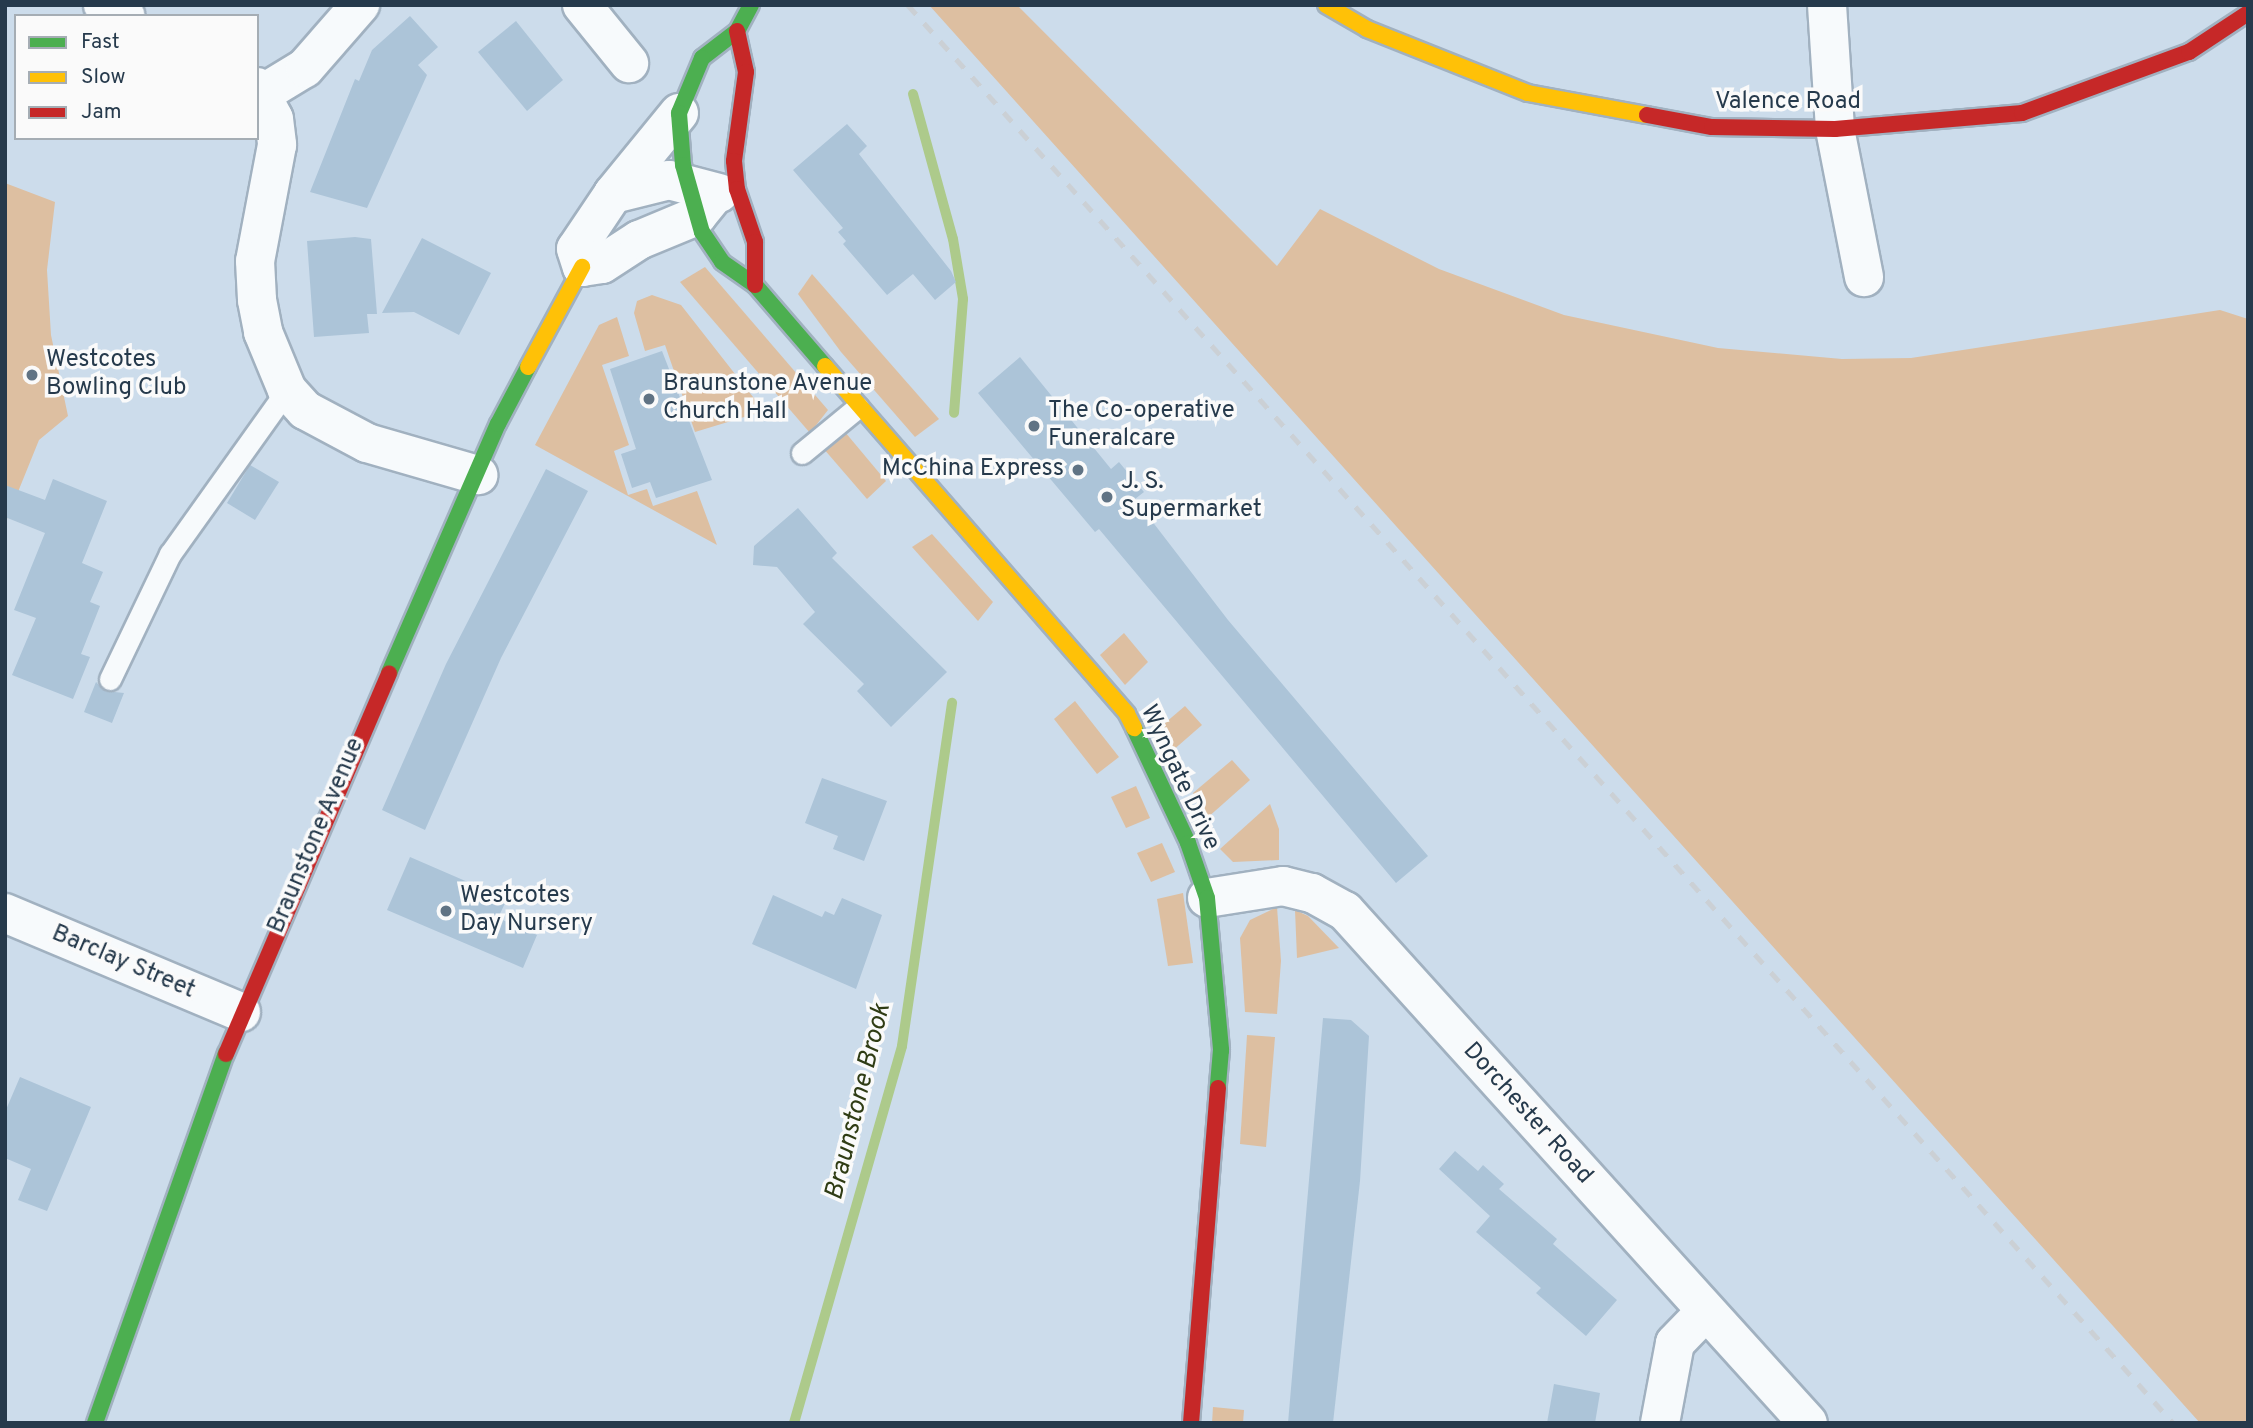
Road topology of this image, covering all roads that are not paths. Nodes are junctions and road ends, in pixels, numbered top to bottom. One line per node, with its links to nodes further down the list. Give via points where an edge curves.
1 (103, 5): 8 (street)
2 (360, 5): 11 (street, via 305,68)
3 (582, 5): 10 (street)
4 (751, 5): 9 (street, Braunstone Avenue)
5 (1326, 5): 13 (street, Valence Road, via 1367,29 1528,93 1712,127)
6 (1827, 5): 13 (street)
7 (2248, 13): 13 (street, Valence Road, via 2189,52 2022,113)
8 (122, 14)
9 (737, 31): 12 (street, Braunstone Avenue, via 702,58); 15 (street, via 746,72 734,161)
10 (629, 63)
11 (260, 90): 19 (street, via 274,119 277,145 255,261 257,300 263,332)
12 (679, 113): 14 (street, Braunstone Avenue); 15 (street)
13 (1835, 129): 17 (street)
14 (613, 194): 15 (street, via 669,180); 16 (street, Braunstone Avenue, via 576,249)
15 (710, 196): 16 (street, via 602,264); 18 (street, Wyngate Drive, via 722,262); 18 (street, via 755,242)
16 (582, 267): 22 (street, Braunstone Avenue, via 498,424)
17 (1864, 277)
18 (755, 285): 20 (street, Wyngate Drive)
19 (287, 390): 22 (street, via 306,410 367,443); 23 (lane, via 170,554)
20 (858, 407): 21 (lane); 24 (street, Wyngate Drive, via 1127,714 1188,843)
21 (802, 453)
22 (478, 475): 26 (street, Braunstone Avenue, via 412,614)
23 (110, 679)
24 (1207, 898): 27 (street, Dorchester Road, via 1283,886 1312,893 1345,911); 29 (street, Wyngate Drive, via 1221,1049)
25 (5, 914): 26 (street, Barclay Street)
26 (242, 1012): 28 (street, Braunstone Avenue)
27 (1705, 1312): 30 (street, via 1675,1343); 31 (street, Dorchester Road)
28 (95, 1423)
29 (1191, 1423)
30 (1660, 1423)
31 (1808, 1423)

